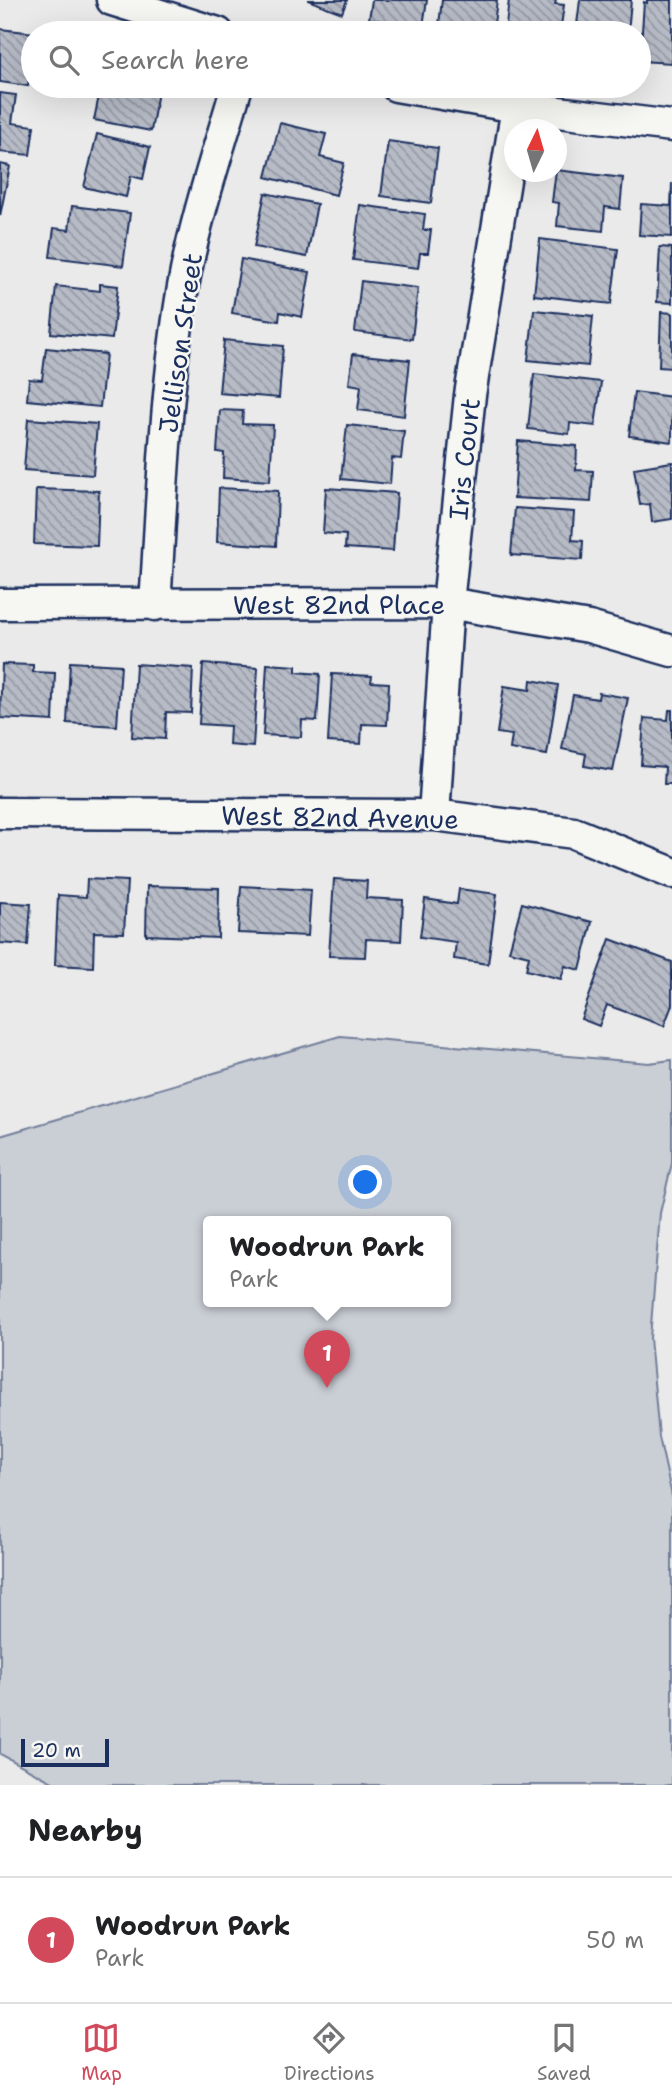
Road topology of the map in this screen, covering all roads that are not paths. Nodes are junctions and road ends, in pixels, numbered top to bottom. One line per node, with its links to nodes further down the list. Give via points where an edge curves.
1 (113, 0): 2 (street)
2 (180, 21)
3 (233, 98): 9 (street, Jellison Street, via 184,284 171,371)
4 (465, 98): 5 (street)
5 (517, 107): 6 (street); 7 (street, Iris Court, via 470,395)
6 (672, 126)
7 (448, 603): 9 (street, West 82nd Place); 10 (street, West 82nd Place, via 589,626); 12 (street, Iris Court)
8 (0, 604): 9 (street, West 82nd Place)
9 (155, 605)
10 (672, 650)
11 (0, 813): 12 (street, West 82nd Avenue)
12 (434, 815): 13 (street, West 82nd Avenue, via 574,833)
13 (672, 873)

